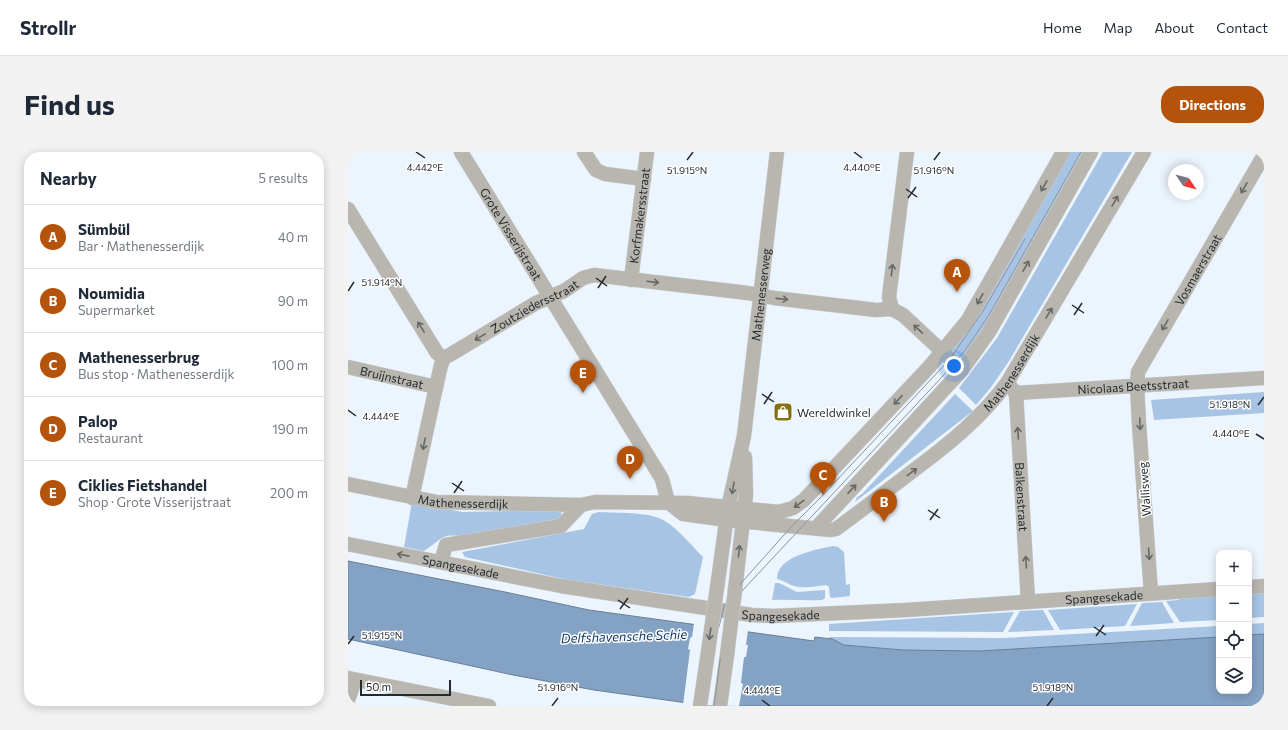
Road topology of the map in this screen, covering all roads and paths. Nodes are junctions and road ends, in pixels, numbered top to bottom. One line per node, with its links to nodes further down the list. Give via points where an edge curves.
1 (460, 152): 15 (street, Grote Visserijstraat)
2 (584, 152): 11 (street, via 596,170 605,174)
3 (647, 152): 11 (street, Korfmakersstraat)
4 (777, 152): 14 (street, Mathenesserweg)
5 (906, 152): 16 (street, one-way to 5, via 889,297)
6 (1063, 152): 17 (street, Mathenesserdijk, one-way to 17, via 968,320)
7 (1091, 152): 20 (street, one-way to 7, via 988,332)
8 (1144, 152): 24 (street, Mathenesserdijk, one-way to 8)
9 (1264, 155): 10 (street, Vosmaerstraat)
10 (1260, 172): 22 (street, Vosmaerstraat, one-way to 22, via 1138,372)
11 (644, 179): 13 (street, Korfmakersstraat)
12 (348, 209): 18 (street, one-way to 12, via 437,353)
13 (631, 280): 14 (street, Zoutziedersstraat, one-way to 14); 15 (street, Zoutziedersstraat, via 594,275 583,278)
14 (761, 296): 16 (street, Zoutziedersstraat, one-way to 16, via 876,310); 25 (street, Mathenesserweg)
15 (550, 297): 18 (street, Zoutziedersstraat, one-way to 18); 28 (street, Grote Visserijstraat, via 662,479)
16 (892, 309): 17 (street, one-way to 16, via 903,315)
17 (942, 352): 20 (street); 31 (street, Mathenesserdijk, one-way to 31, via 804,500 793,508 779,512)
18 (444, 358): 23 (street)
19 (348, 367): 23 (street, Bruijnstraat)
20 (962, 370): 32 (street, one-way to 20)
21 (1264, 378): 22 (street, Nicolaas Beetsstraat)
22 (1137, 385): 24 (street, Nicolaas Beetsstraat); 38 (street, Wallisweg, one-way to 38)
23 (436, 387): 27 (street, one-way to 27)
24 (1012, 388): 32 (street, Mathenesserdijk, one-way to 24, via 836,529 963,432 994,401); 39 (street, Balkenstraat, one-way to 24)
25 (744, 436): 30 (street, Mathenesserweg, one-way to 30); 31 (street, Mathenesserweg, via 746,495)
26 (348, 484): 27 (street, Mathenesserdijk)
27 (412, 498): 29 (street, Mathenesserdijk, via 437,502)
28 (668, 502): 29 (street, Mathenesserdijk, via 595,502); 30 (street, Mathenesserdijk, via 687,503)
29 (581, 505): 34 (street, via 561,526 446,545)
30 (728, 514): 31 (street, Mathenesserdijk); 43 (street, Mathenesserweg, one-way to 43, bridge)
31 (743, 515): 32 (street, Mathenesserdijk); 44 (street, Mathenesserweg, one-way to 31, bridge)
32 (816, 528)
33 (348, 544): 34 (street, Spangesekade, one-way to 33)
34 (441, 562): 39 (street, Spangesekade, via 561,586 752,615 801,616)
35 (1264, 586): 36 (street)
36 (1252, 587)
37 (1216, 589): 38 (street, Spangesekade)
38 (1152, 593): 39 (street, Spangesekade)
39 (1028, 601)
40 (352, 679): 41 (street); 42 (street)
41 (348, 700)
42 (489, 706)
43 (700, 706)
44 (720, 706)

